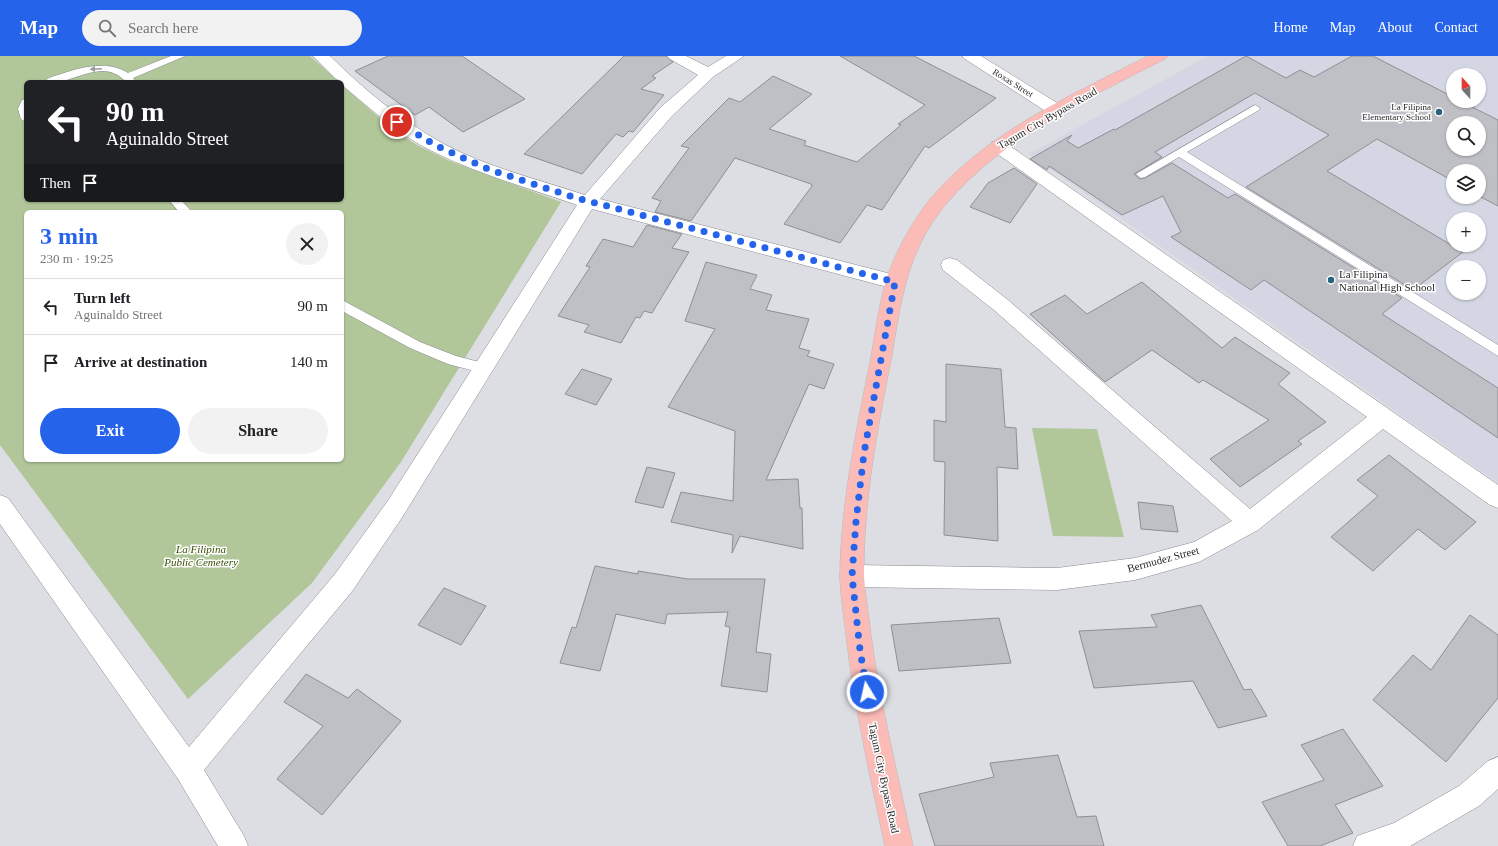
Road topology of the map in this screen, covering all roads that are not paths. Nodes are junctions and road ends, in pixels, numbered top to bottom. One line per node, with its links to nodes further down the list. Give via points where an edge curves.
1 (180, 56): 9 (lane)
2 (321, 56): 16 (street, via 397,122 437,146 488,169)
3 (675, 56): 7 (street)
4 (736, 56): 7 (street)
5 (970, 56): 11 (street, Roxas Street)
6 (1160, 56): 11 (main road, Tagum City Bypass Road)
7 (708, 74): 16 (street, via 666,112)
8 (53, 80): 9 (lane, one-way to 8, via 120,72 108,69 94,69)
9 (129, 80)
10 (1255, 108): 13 (lane)
11 (1056, 110): 12 (main road, Tagum City Bypass Road)
12 (998, 146): 19 (main road, Tagum City Bypass Road, via 959,179 937,202 920,228); 23 (street)
13 (1179, 152): 14 (lane); 21 (lane)
14 (1141, 174)
15 (177, 202): 17 (lane)
16 (588, 202): 19 (street); 22 (street)
17 (184, 210)
18 (950, 265): 26 (street, via 1001,305)
19 (895, 282): 27 (main road, Tagum City Bypass Road, via 864,453)
20 (344, 306): 22 (lane, via 415,345)
21 (1498, 351)
22 (482, 368): 28 (street, via 395,509 344,582)
23 (1382, 417): 24 (street); 26 (street, Bermudez Street)
24 (1498, 498)
25 (0, 504): 28 (street)
26 (1250, 523): 27 (street, Bermudez Street, via 1192,553 1135,569 1057,580)
27 (852, 576): 32 (main road, Tagum City Bypass Road, via 860,650 872,721)
28 (188, 769): 31 (street)
29 (1498, 771): 30 (street, via 1469,796)
30 (1405, 841): 33 (street)
31 (234, 846)
32 (899, 846)
33 (1367, 846)

